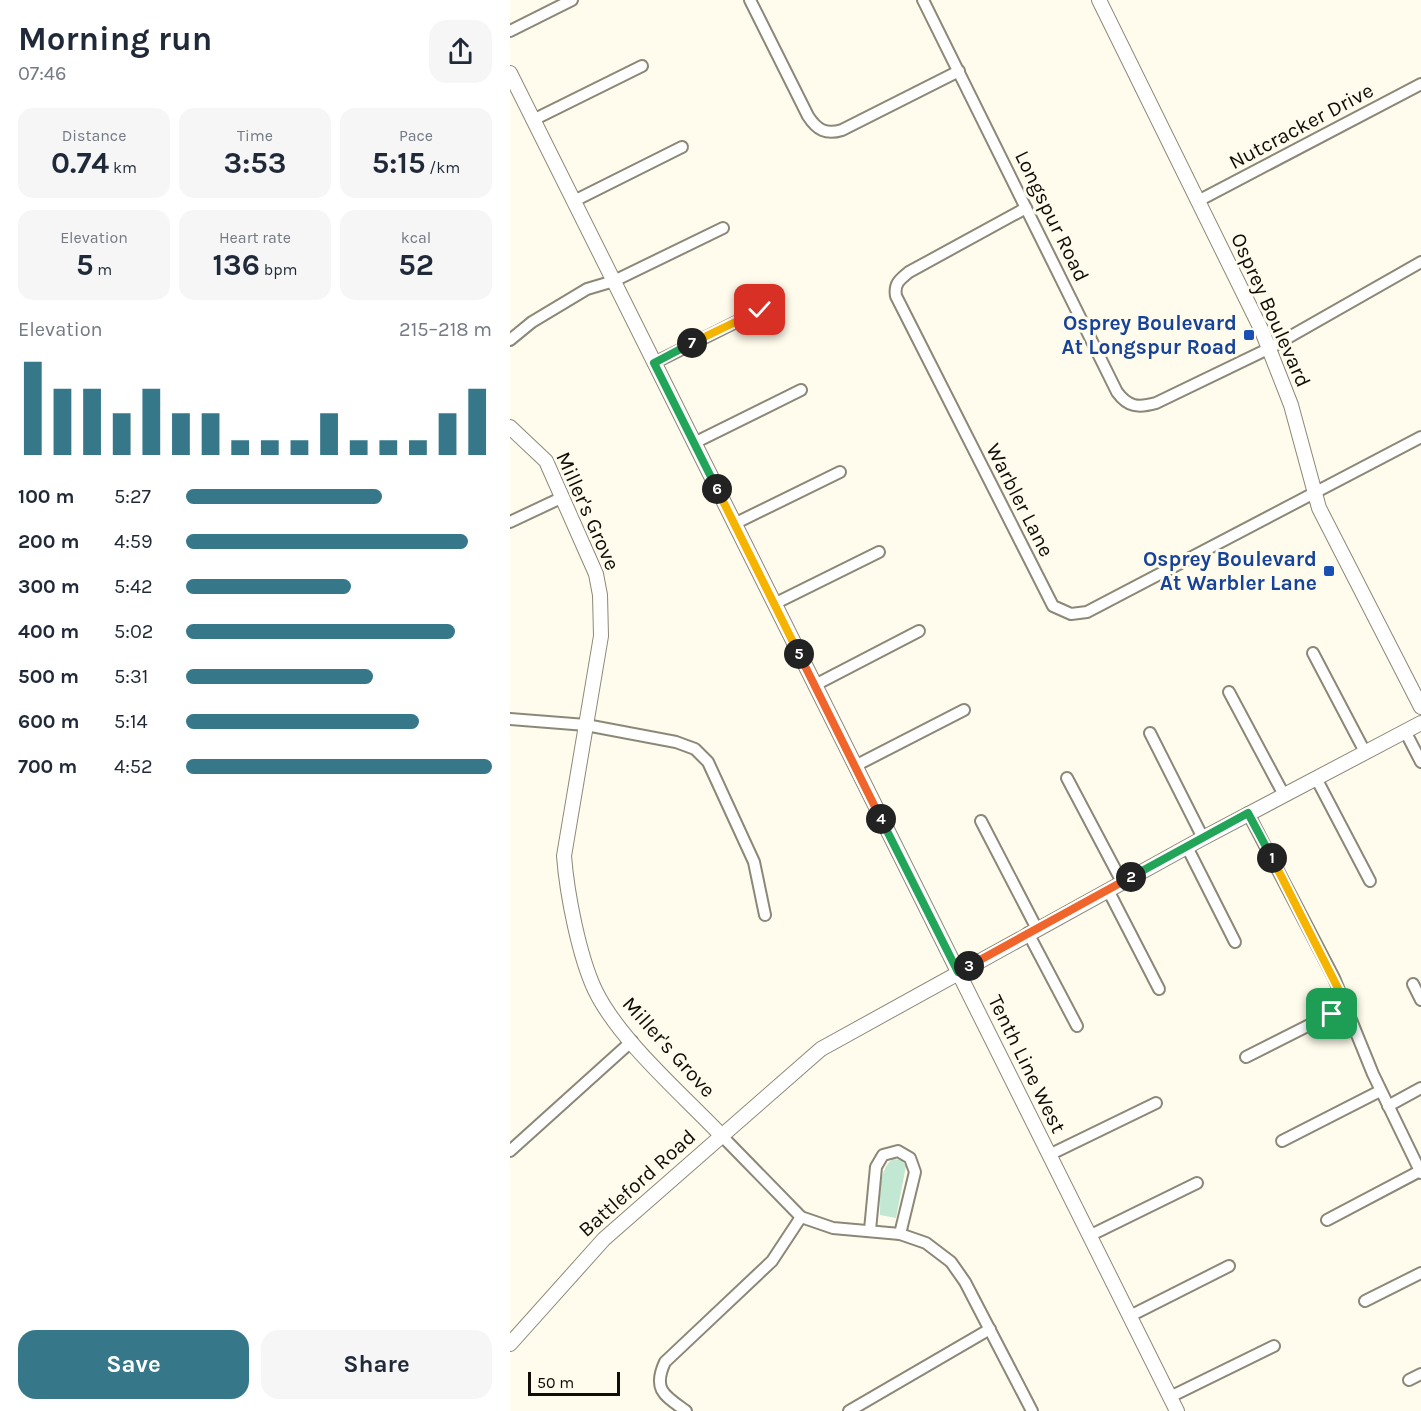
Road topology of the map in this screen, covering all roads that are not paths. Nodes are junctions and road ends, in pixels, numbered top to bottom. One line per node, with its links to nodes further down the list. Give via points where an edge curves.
1 (572, 0): 5 (street)
2 (750, 0): 7 (street, via 808,116 822,131 842,130)
3 (923, 0): 7 (street, Longspur Road)
4 (1099, 0): 13 (street, Osprey Boulevard)
5 (510, 31)
6 (642, 66): 10 (street)
7 (958, 71): 14 (street, Longspur Road)
8 (510, 73): 10 (street, Tenth Line West)
9 (1421, 84): 13 (street, Nutcracker Drive)
10 (533, 120): 12 (street, Tenth Line West)
11 (682, 147): 12 (street)
12 (574, 201): 17 (street, Tenth Line West)
13 (1198, 201): 20 (street, Osprey Boulevard)
14 (1026, 208): 20 (street, Longspur Road, via 1124,401 1142,407 1156,403); 27 (street, Warbler Lane, via 909,272 897,281 895,288 1053,606 1071,614 1087,612)
15 (723, 228): 17 (street)
16 (1421, 262): 20 (street, Longspur Road)
17 (614, 281): 19 (street, via 587,289); 21 (street, Tenth Line West)
18 (760, 310): 21 (street)
19 (510, 340)
20 (1270, 348): 27 (street, Osprey Boulevard, via 1291,405)
21 (654, 363): 25 (street, Tenth Line West)
22 (801, 390): 25 (street)
23 (510, 427): 28 (street, Miller's Grove, via 546,461)
24 (1421, 437): 27 (street)
25 (694, 443): 30 (street, Tenth Line West)
26 (840, 472): 30 (street)
27 (1314, 494): 37 (street, Osprey Boulevard)
28 (563, 497): 29 (street); 41 (street, Miller's Grove, via 596,574 602,616)
29 (510, 522)
30 (734, 524): 32 (street, Tenth Line West)
31 (879, 552): 32 (street)
32 (774, 604): 35 (street, Tenth Line West)
33 (919, 631): 35 (street)
34 (1313, 653): 44 (street)
35 (815, 685): 46 (street, Tenth Line West)
36 (1229, 692): 49 (street)
37 (1421, 707)
38 (964, 710): 46 (street)
39 (510, 719): 41 (street)
40 (1421, 723): 42 (street, Battleford Road)
41 (586, 725): 57 (street, via 676,742 695,749 708,762 754,862); 66 (street, Miller's Grove, via 564,856 566,879 595,989)
42 (1405, 731): 44 (street, Battleford Road); 45 (street)
43 (1149, 733): 52 (street)
44 (1365, 752): 48 (street, Battleford Road)
45 (1421, 762)
46 (855, 766): 60 (street, Tenth Line West)
47 (1067, 778): 55 (street)
48 (1316, 778): 49 (street, Battleford Road); 54 (street)
49 (1284, 795): 50 (street, Battleford Road)
50 (1248, 813): 52 (street, Battleford Road); 64 (street)
51 (981, 821): 58 (street)
52 (1203, 838): 53 (street, Battleford Road)
53 (1187, 847): 55 (street, Battleford Road); 59 (street)
54 (1370, 881)
55 (1122, 882): 56 (street, Battleford Road)
56 (1108, 890): 58 (street, Battleford Road); 62 (street)
57 (765, 915)
58 (1033, 931): 60 (street, Battleford Road); 65 (street)
59 (1235, 942)
60 (958, 972): 73 (street, Battleford Road, via 820,1049); 77 (street, Tenth Line West)
61 (1413, 984): 63 (street)
62 (1159, 989)
63 (1421, 1000)
64 (1347, 1006): 67 (street); 69 (street)
65 (1077, 1026)
66 (632, 1041): 73 (street, Miller's Grove); 75 (street)
67 (1246, 1057)
68 (1421, 1088): 71 (street)
69 (1380, 1091): 71 (street); 74 (street)
70 (1156, 1103): 77 (street, Tenth Line West)
71 (1388, 1106): 78 (street)
72 (510, 1133): 75 (street)
73 (721, 1135): 80 (street, Miller's Grove); 90 (street, Battleford Road, via 604,1239)
74 (1282, 1141)
75 (519, 1143): 76 (street)
76 (510, 1151)
77 (1048, 1155): 84 (street, Tenth Line West)
78 (1421, 1172): 81 (street)
79 (1197, 1183): 84 (street)
80 (801, 1217): 82 (street, Miller's Grove, via 833,1228); 95 (street, via 772,1261 664,1362 658,1377 661,1390)
81 (1327, 1220)
82 (870, 1230): 83 (street, Miller's Grove); 83 (street, via 876,1167 883,1155 898,1151 910,1158 915,1172)
83 (900, 1234): 89 (street, Miller's Grove, via 926,1243 951,1262)
84 (1089, 1236): 88 (street, Tenth Line West)
85 (1229, 1266): 88 (street)
86 (1421, 1273): 87 (street)
87 (1365, 1301)
88 (1130, 1316): 94 (street, Tenth Line West)
89 (990, 1329): 96 (street); 97 (street, Miller's Grove)
90 (510, 1344)
91 (1274, 1346): 94 (street)
92 (1421, 1374): 93 (street)
93 (1409, 1380)
94 (1170, 1397): 98 (street, Tenth Line West)
95 (686, 1411)
96 (849, 1411)
97 (1032, 1411)
98 (1177, 1411)

